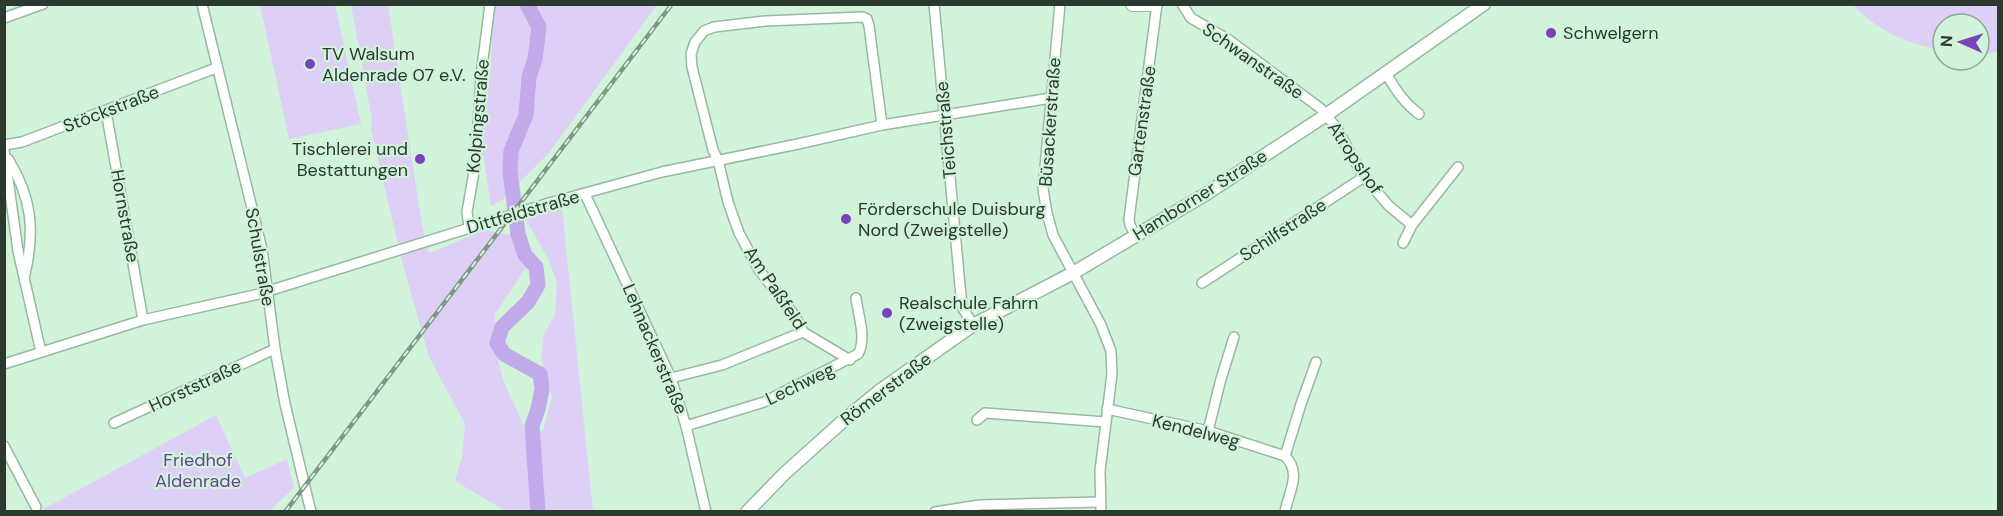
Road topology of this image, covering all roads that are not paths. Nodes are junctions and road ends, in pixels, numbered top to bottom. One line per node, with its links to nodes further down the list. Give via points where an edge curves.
1 (43, 4): 10 (street)
2 (202, 4): 11 (street, Schulstraße)
3 (490, 4): 26 (street, Kolpingstraße, via 476,160 467,212)
4 (934, 4): 16 (street, Teichstraße)
5 (1059, 4): 13 (street, Büsackerstraße)
6 (1133, 4): 7 (main road)
7 (1156, 4): 27 (street, Gartenstraße, via 1129,219)
8 (1182, 4): 17 (street, Schwanstraße, via 1191,18 1229,40)
9 (1484, 4): 12 (street, Hamborner Straße)
10 (4, 18)
11 (216, 68): 14 (street, Stöckstraße); 32 (street, Schulstraße, via 262,249)
12 (1386, 73): 15 (street, via 1407,105); 17 (street, Hamborner Straße)
13 (1051, 98): 16 (street, Dittfeldstraße); 29 (street, Büsackerstraße, via 1043,189 1053,235)
14 (106, 111): 19 (street, Stöckstraße); 34 (street, Hornstraße)
15 (1419, 114)
16 (944, 115): 18 (street, Dittfeldstraße); 35 (street, Teichstraße, via 962,307)
17 (1326, 115): 23 (street, Atropshof); 27 (street, Hamborner Straße)
18 (882, 124): 21 (street, Dittfeldstraße); 21 (street, Am Paßfeld, via 869,26 863,16 714,27 704,31 695,42 692,67)
19 (4, 145)
20 (5, 153): 30 (street); 30 (street, via 20,178 32,226)
21 (718, 160): 24 (street, Dittfeldstraße); 36 (street, Am Paßfeld, via 739,233 759,270 795,316)
22 (1458, 167): 25 (street)
23 (1364, 177): 25 (street, Atropshof); 31 (street, Schilfstraße)
24 (585, 194): 26 (street, Dittfeldstraße); 43 (street, Lehnackerstraße)
25 (1412, 225): 28 (street)
26 (469, 227): 32 (street, Dittfeldstraße)
27 (1136, 236): 29 (street, Hamborner Straße)
28 (1403, 243)
29 (1073, 273): 35 (street, Römerstraße); 44 (street, Büsackerstraße, via 1111,351)
30 (25, 278): 39 (street)
31 (1202, 283)
32 (267, 291): 34 (street, Dittfeldstraße); 38 (street, Schulstraße)
33 (856, 298): 40 (street, Lechweg, via 862,348)
34 (143, 320): 39 (street, Dittfeldstraße)
35 (973, 325): 57 (street, Römerstraße, via 878,392 785,473)
36 (803, 333): 40 (street, Am Paßfeld); 43 (street, via 722,364)
37 (1234, 337): 49 (street)
38 (275, 349): 47 (street, Horststraße); 55 (street, Schulstraße)
39 (41, 352): 42 (street, Dittfeldstraße)
40 (850, 360): 48 (street, Lechweg, via 764,402)
41 (1316, 363): 51 (street)
42 (4, 364)
43 (670, 378): 48 (street, Lehnackerstraße)
44 (1107, 410): 46 (street, Büsackerstraße); 49 (street, Kendelweg)
45 (977, 420): 46 (street, via 985,413)
46 (1105, 422): 53 (street, Büsackerstraße)
47 (114, 423)
48 (686, 426): 56 (street, Lehnackerstraße)
49 (1208, 431): 51 (street, Kendelweg)
50 (4, 446): 52 (street)
51 (1285, 456): 59 (street, via 1292,463 1294,476)
52 (36, 507)
53 (1100, 507): 54 (street)
54 (981, 508): 58 (street)
55 (311, 512)
56 (706, 512)
57 (747, 512)
58 (935, 512)
59 (1285, 512)

